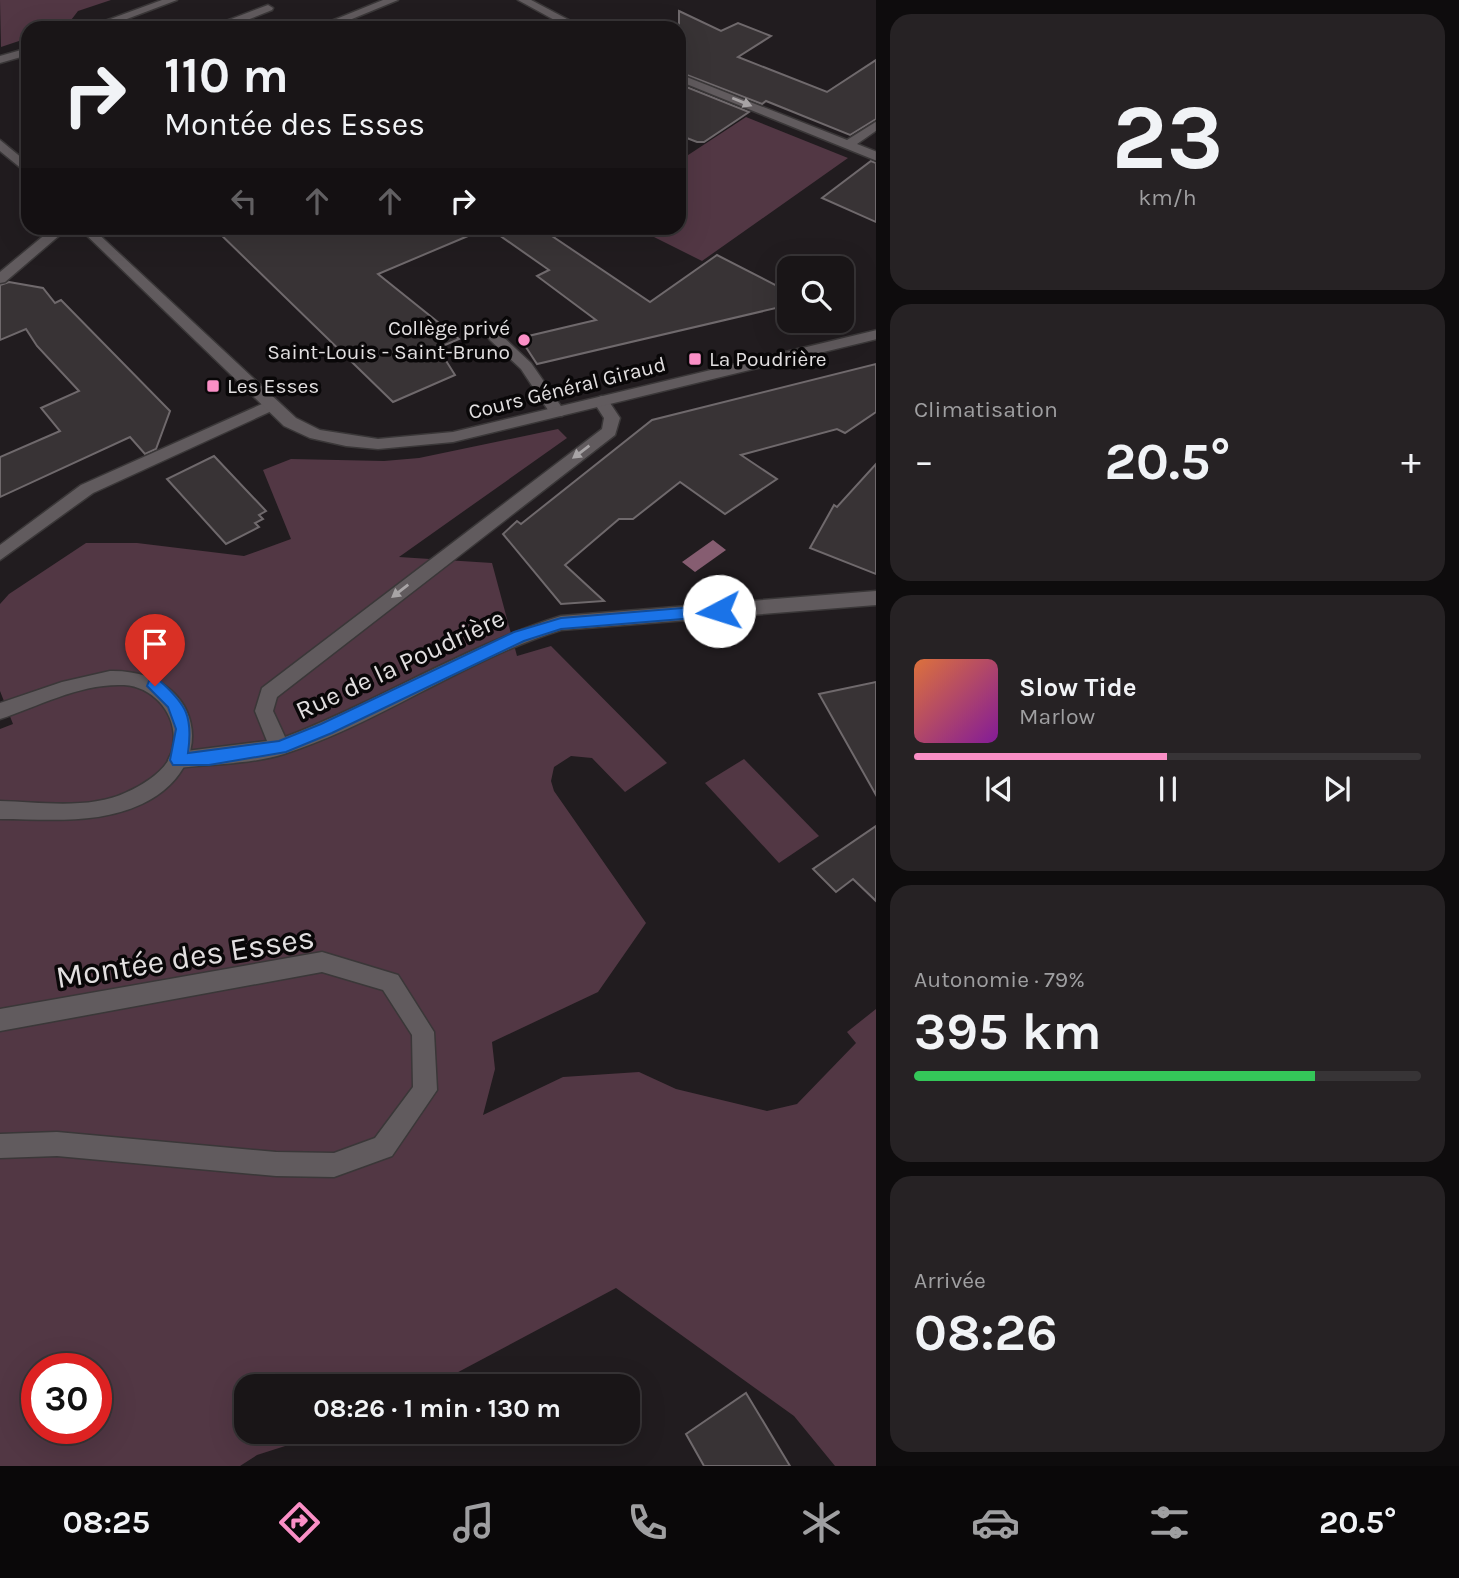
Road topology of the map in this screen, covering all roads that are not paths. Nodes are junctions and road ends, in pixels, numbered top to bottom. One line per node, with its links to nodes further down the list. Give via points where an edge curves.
1 (172, 0): 5 (street)
2 (393, 0): 9 (street)
3 (523, 0): 10 (street)
4 (268, 8): 8 (street)
5 (117, 19): 6 (street); 7 (street)
6 (111, 21)
7 (120, 21)
8 (233, 21)
9 (338, 21)
10 (564, 21)
11 (21, 53): 12 (street)
12 (0, 60)
13 (686, 80): 16 (street, one-way to 16)
14 (876, 124): 16 (street)
15 (0, 144): 18 (street)
16 (848, 145): 17 (street)
17 (876, 157)
18 (21, 164)
19 (53, 235): 21 (street)
20 (92, 235): 25 (street, Cours Général Giraud)
21 (0, 279)
22 (876, 334): 24 (street, Cours Général Giraud)
23 (495, 337): 26 (street, via 526,366)
24 (601, 401): 26 (street, Cours Général Giraud); 30 (street, Rue de la Poudrière, one-way to 30, via 611,418 609,431 269,693 264,710)
25 (271, 405): 26 (street, Cours Général Giraud, via 290,422 316,434 377,444 453,437); 27 (street, via 87,489)
26 (557, 412)
27 (0, 554)
28 (876, 598): 30 (street, Rue de la Poudrière, via 561,623 519,636)
29 (0, 710): 31 (street, via 91,682 125,678 155,686 175,704 184,729)
30 (280, 747): 31 (street, Rue de la Poudrière)
31 (178, 760): 32 (street, via 154,787 108,806)
32 (0, 810)
33 (0, 1020): 34 (street, Montée des Esses, via 323,962 390,982 423,1032 425,1090 383,1147 334,1165 58,1144)
34 (0, 1146)

